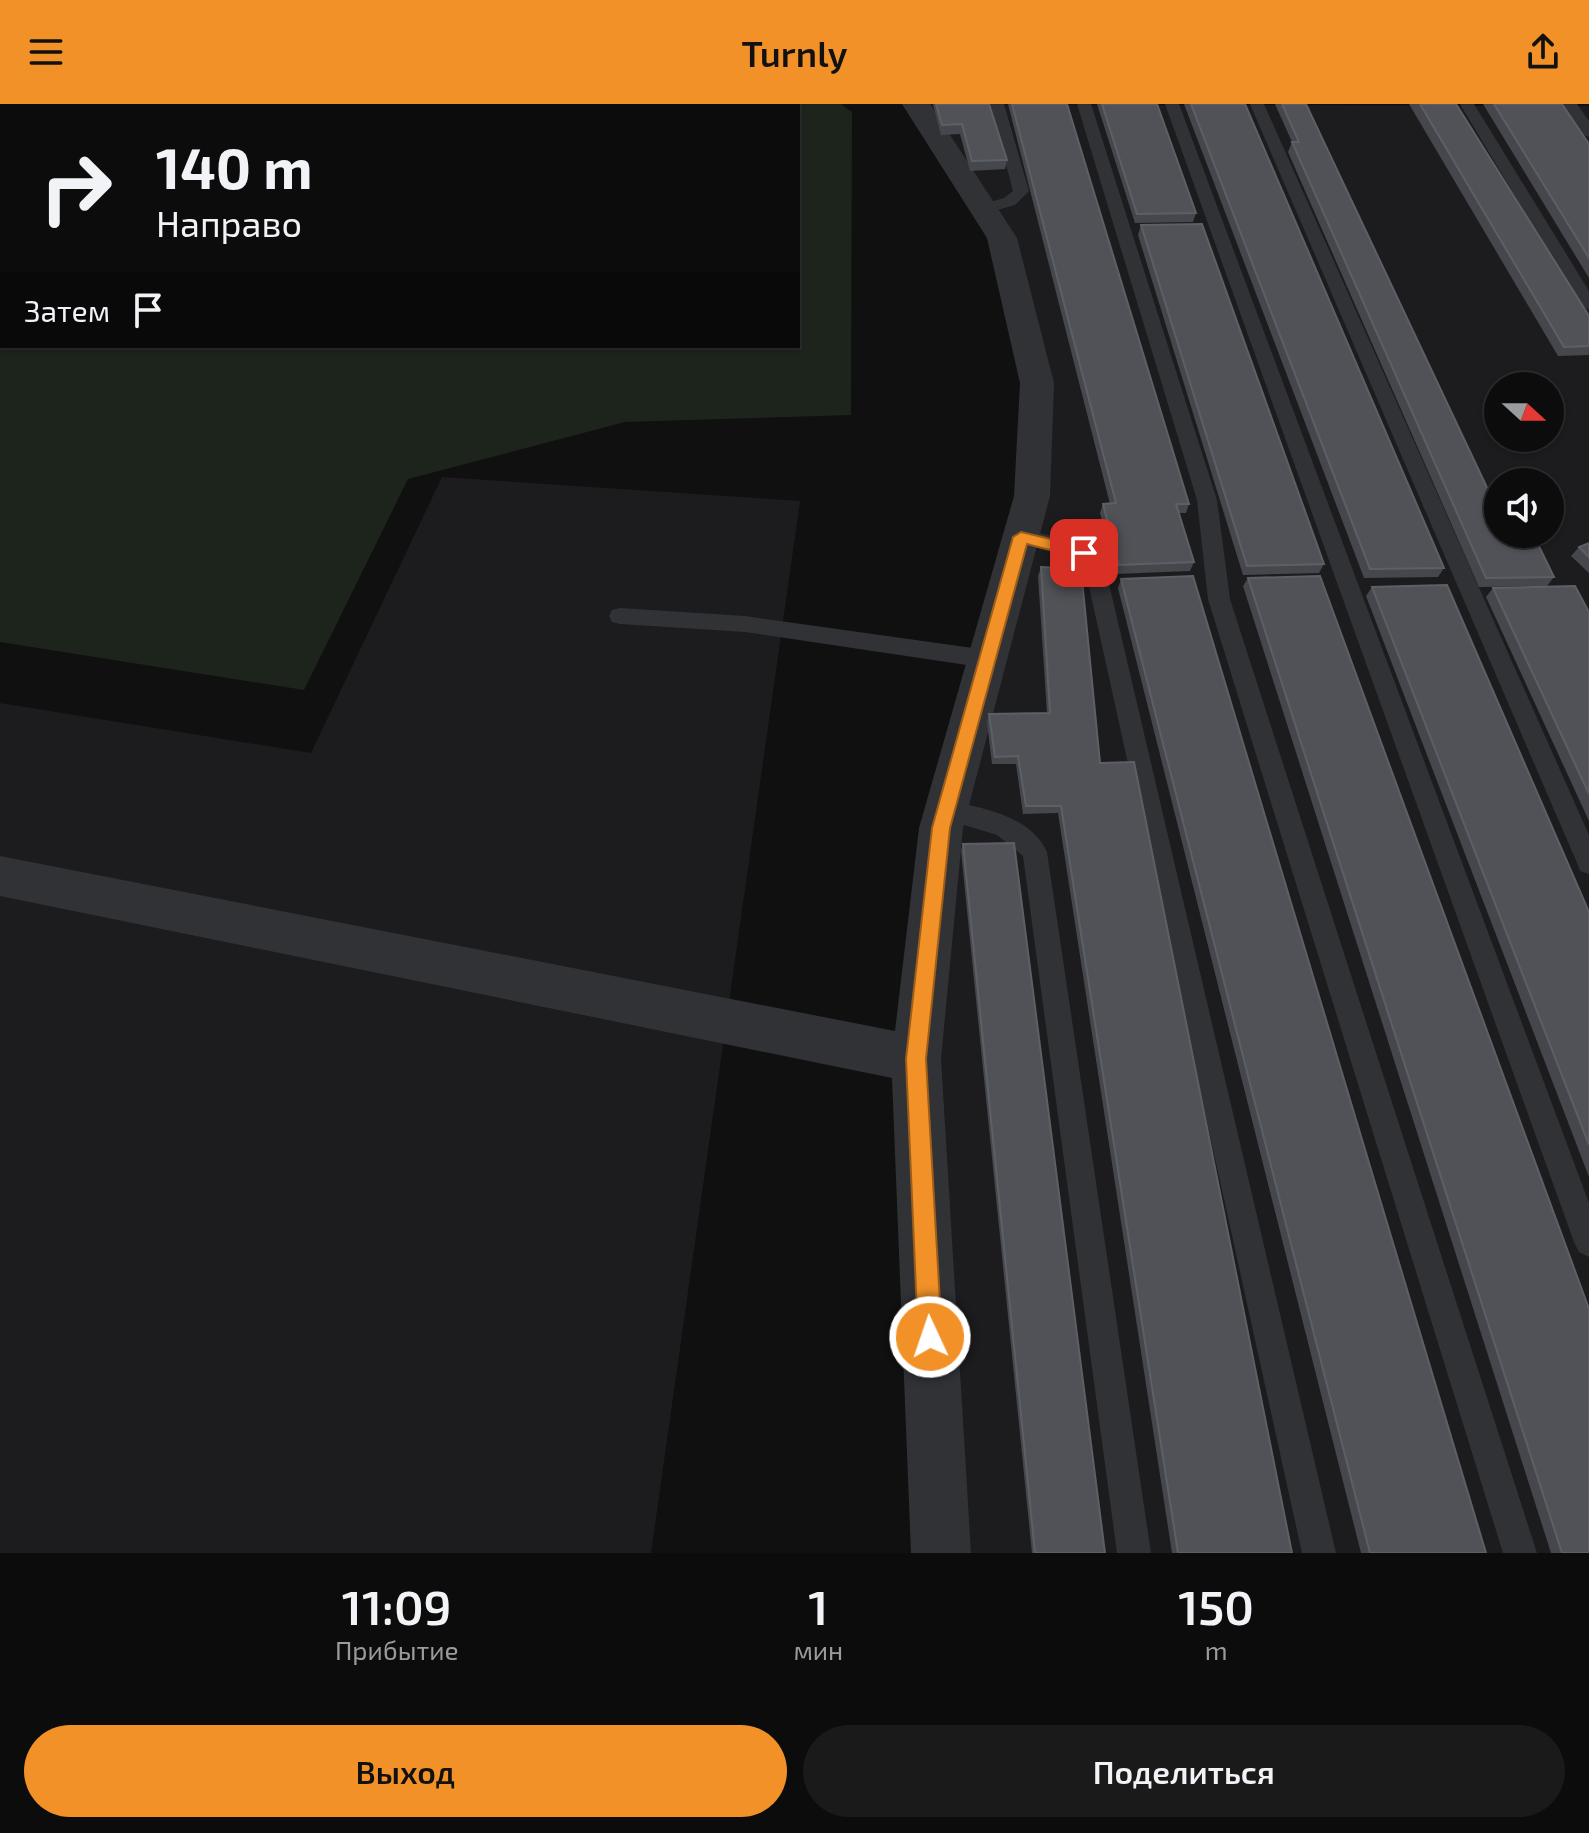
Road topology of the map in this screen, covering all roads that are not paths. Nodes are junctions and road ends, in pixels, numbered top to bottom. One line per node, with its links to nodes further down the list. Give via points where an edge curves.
1 (916, 104): 9 (street)
2 (997, 104): 9 (lane, via 1021,191 1009,202)
3 (1084, 104): 22 (lane, via 1207,500 1219,599)
4 (1172, 104): 18 (lane)
5 (1257, 104): 15 (lane)
6 (1467, 104): 10 (lane)
7 (1570, 104): 8 (lane)
8 (1589, 132)
9 (983, 209): 11 (street, via 1002,238 1037,383 1032,496)
10 (1589, 305)
11 (1021, 537): 13 (street); 21 (lane, via 1084,553 1096,571)
12 (620, 616): 13 (lane, via 745,624)
13 (987, 659): 14 (street)
14 (946, 810): 17 (street); 20 (lane, via 1001,823 1022,835 1035,852)
15 (1589, 863)
16 (0, 876): 17 (street)
17 (916, 1059): 19 (street)
18 (1589, 1242)
19 (941, 1553)
20 (1134, 1553)
21 (1319, 1553)
22 (1520, 1553)

